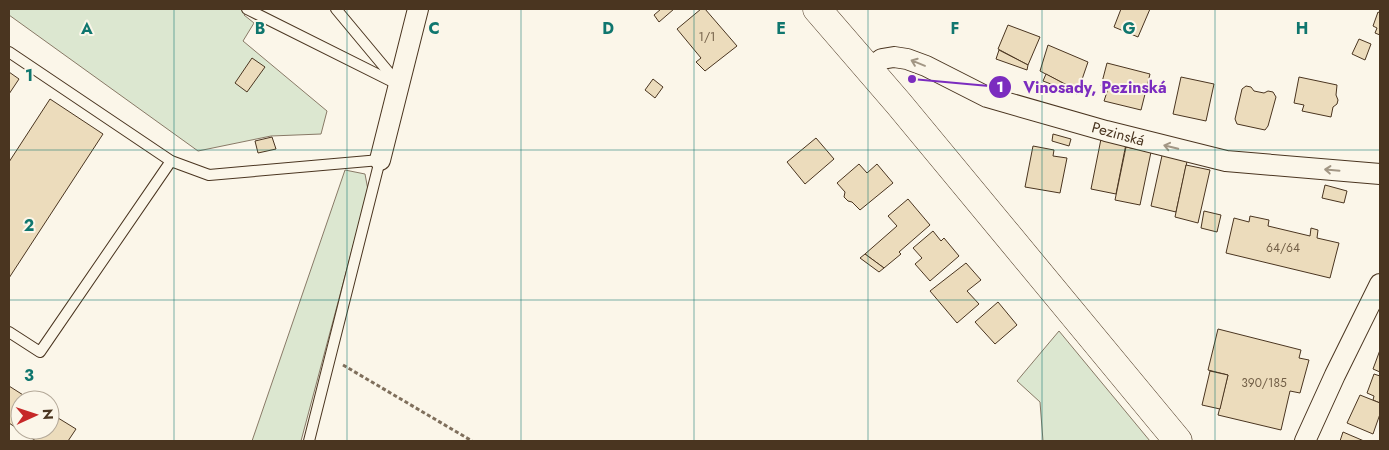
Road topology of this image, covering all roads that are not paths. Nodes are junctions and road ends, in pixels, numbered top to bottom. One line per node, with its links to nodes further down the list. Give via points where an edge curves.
1 (247, 9): 7 (lane)
2 (336, 9): 7 (lane)
3 (418, 9): 7 (street)
4 (817, 9): 6 (main road)
5 (9, 52): 9 (lane)
6 (868, 69): 10 (street, Pezinská, one-way to 6, via 1226,161 1106,132 987,97 906,59 882,59); 14 (main road)
7 (399, 85): 8 (street)
8 (380, 160): 9 (lane, via 209,175); 13 (lane)
9 (171, 161): 12 (lane, via 40,352)
10 (1380, 174)
11 (1380, 284): 15 (street)
12 (9, 332)
13 (309, 441)
14 (1178, 441)
15 (1305, 441)

